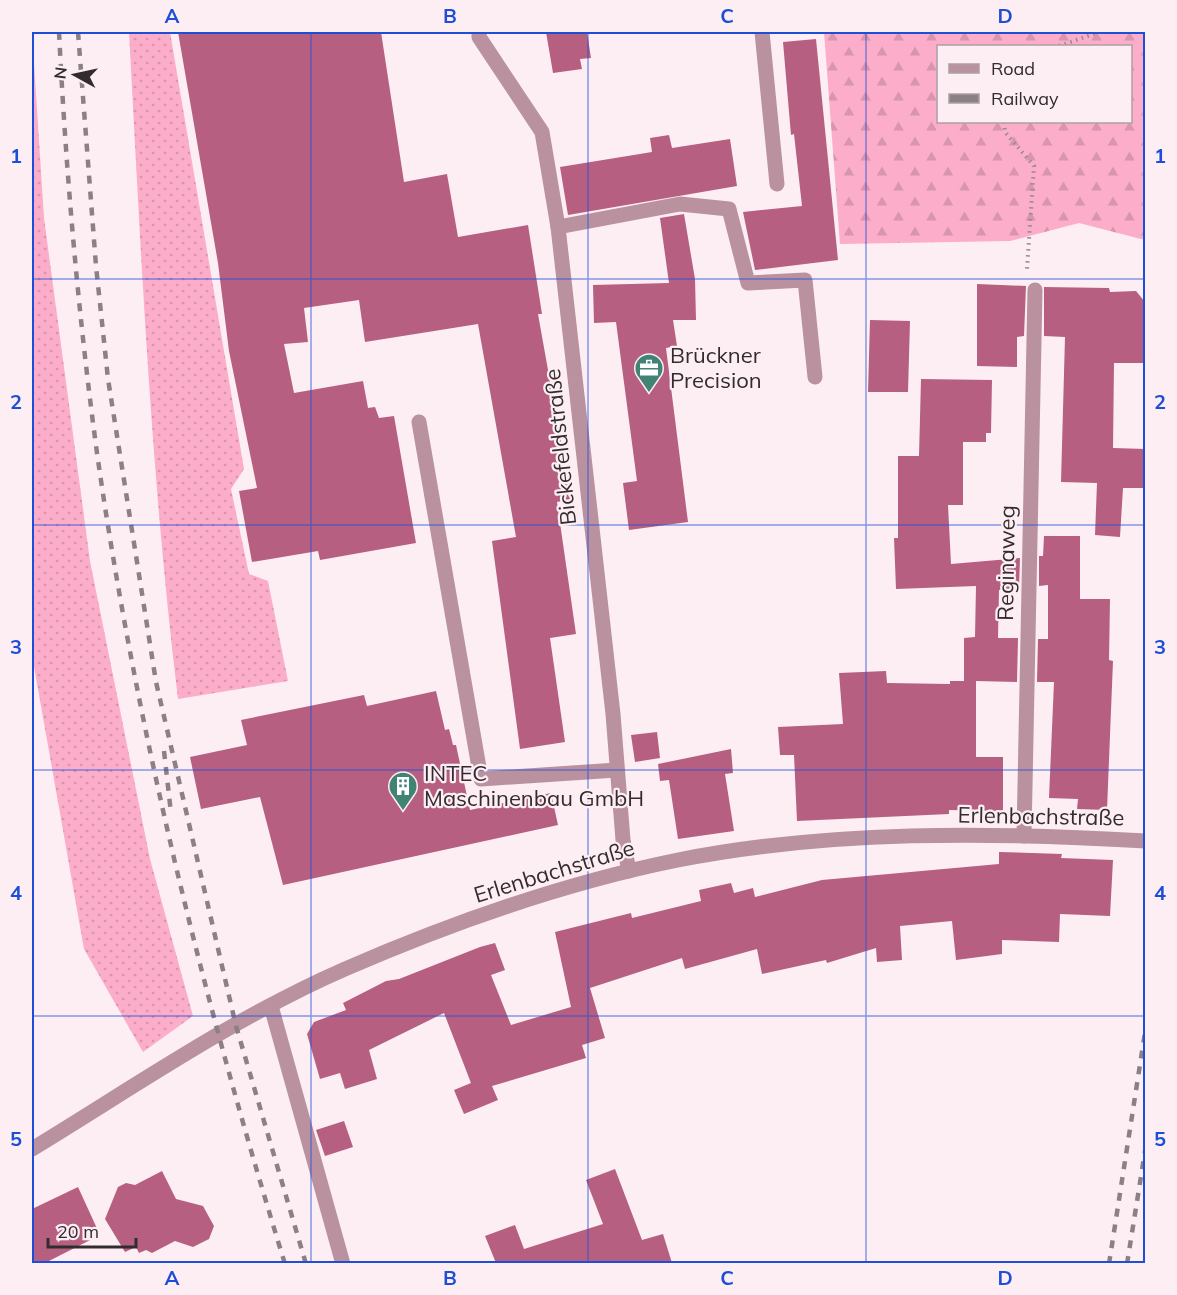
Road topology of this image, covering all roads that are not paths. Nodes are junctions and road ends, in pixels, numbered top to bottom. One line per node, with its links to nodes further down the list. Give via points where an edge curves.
1 (762, 32): 3 (street)
2 (479, 34): 4 (street, Bickefeldstraße, via 542,132)
3 (777, 184)
4 (558, 227): 6 (street, via 680,204 729,209 748,283 806,280); 8 (street, Bickefeldstraße)
5 (1035, 290): 9 (street, Reginaweg)
6 (815, 377)
7 (419, 422): 8 (street, via 481,779)
8 (617, 770): 11 (street, Bickefeldstraße)
9 (1024, 836): 10 (street, Erlenbachstraße); 11 (street, Erlenbachstraße, via 857,838 727,852)
10 (1146, 840)
11 (629, 871): 12 (street, Erlenbachstraße, via 491,912 344,969)
12 (271, 1006): 13 (street, Erlenbachstraße); 14 (street)
13 (32, 1149)
14 (343, 1263)

